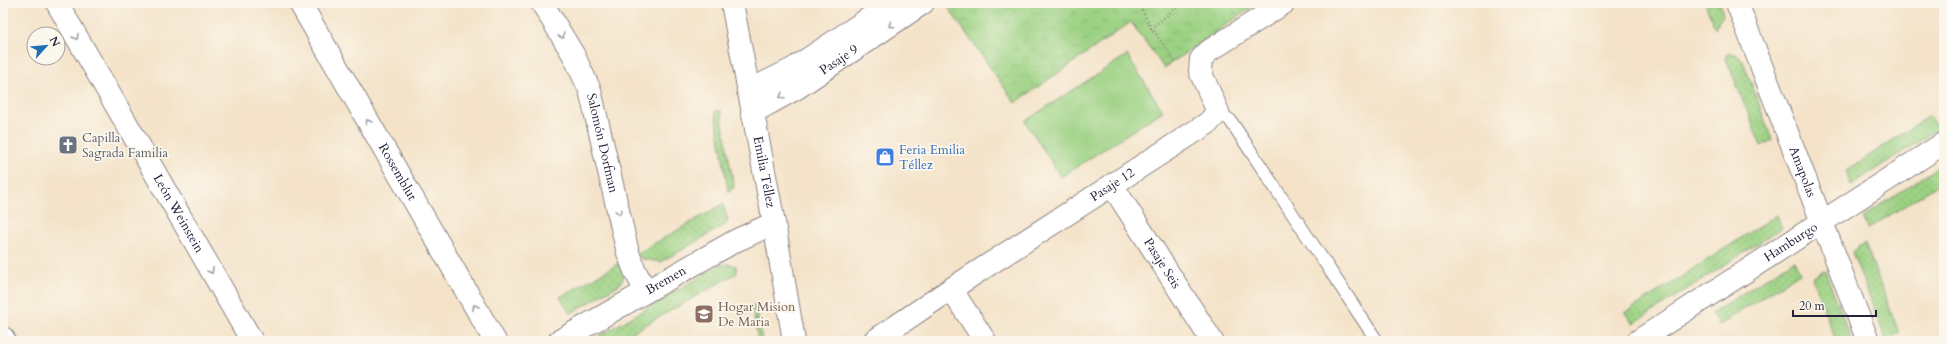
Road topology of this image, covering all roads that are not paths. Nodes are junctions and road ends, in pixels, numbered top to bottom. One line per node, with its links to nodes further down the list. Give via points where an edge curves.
1 (57, 3): 20 (street, León Weinstein, one-way to 20)
2 (300, 3): 21 (street, Rossemblut, one-way to 2)
3 (542, 3): 17 (street, Salomón Dorfman, one-way to 17, via 573,54 590,90 628,253)
4 (732, 3): 9 (street, Emilia Téllez)
5 (892, 3): 9 (street, via 793,69)
6 (923, 3): 11 (street, Pasaje 9, one-way to 11, via 797,88)
7 (1284, 3): 10 (street, via 1209,51 1201,59 1200,71)
8 (1737, 3): 14 (street, Amapolas)
9 (748, 91): 11 (street, Emilia Téllez)
10 (1218, 112): 13 (street, Pasaje 12, via 1208,123); 27 (lane, via 1230,120)
11 (752, 113): 15 (street, Emilia Téllez)
12 (1944, 143): 14 (street, Hamburgo)
13 (1112, 185): 16 (street, Pasaje 12); 26 (street, Pasaje Seis)
14 (1823, 222): 28 (street, Hamburgo); 29 (street, Amapolas)
15 (774, 223): 17 (street, Bremen, via 735,241); 23 (street, Emilia Téllez)
16 (951, 289): 24 (street, Pasaje 12); 25 (street)
17 (646, 291): 22 (street, Bremen)
18 (3, 338): 19 (street)
19 (5, 341)
20 (252, 341)
21 (495, 341)
22 (559, 341)
23 (794, 341)
24 (874, 341)
25 (985, 341)
26 (1212, 341)
27 (1377, 341)
28 (1638, 341)
29 (1868, 341)

